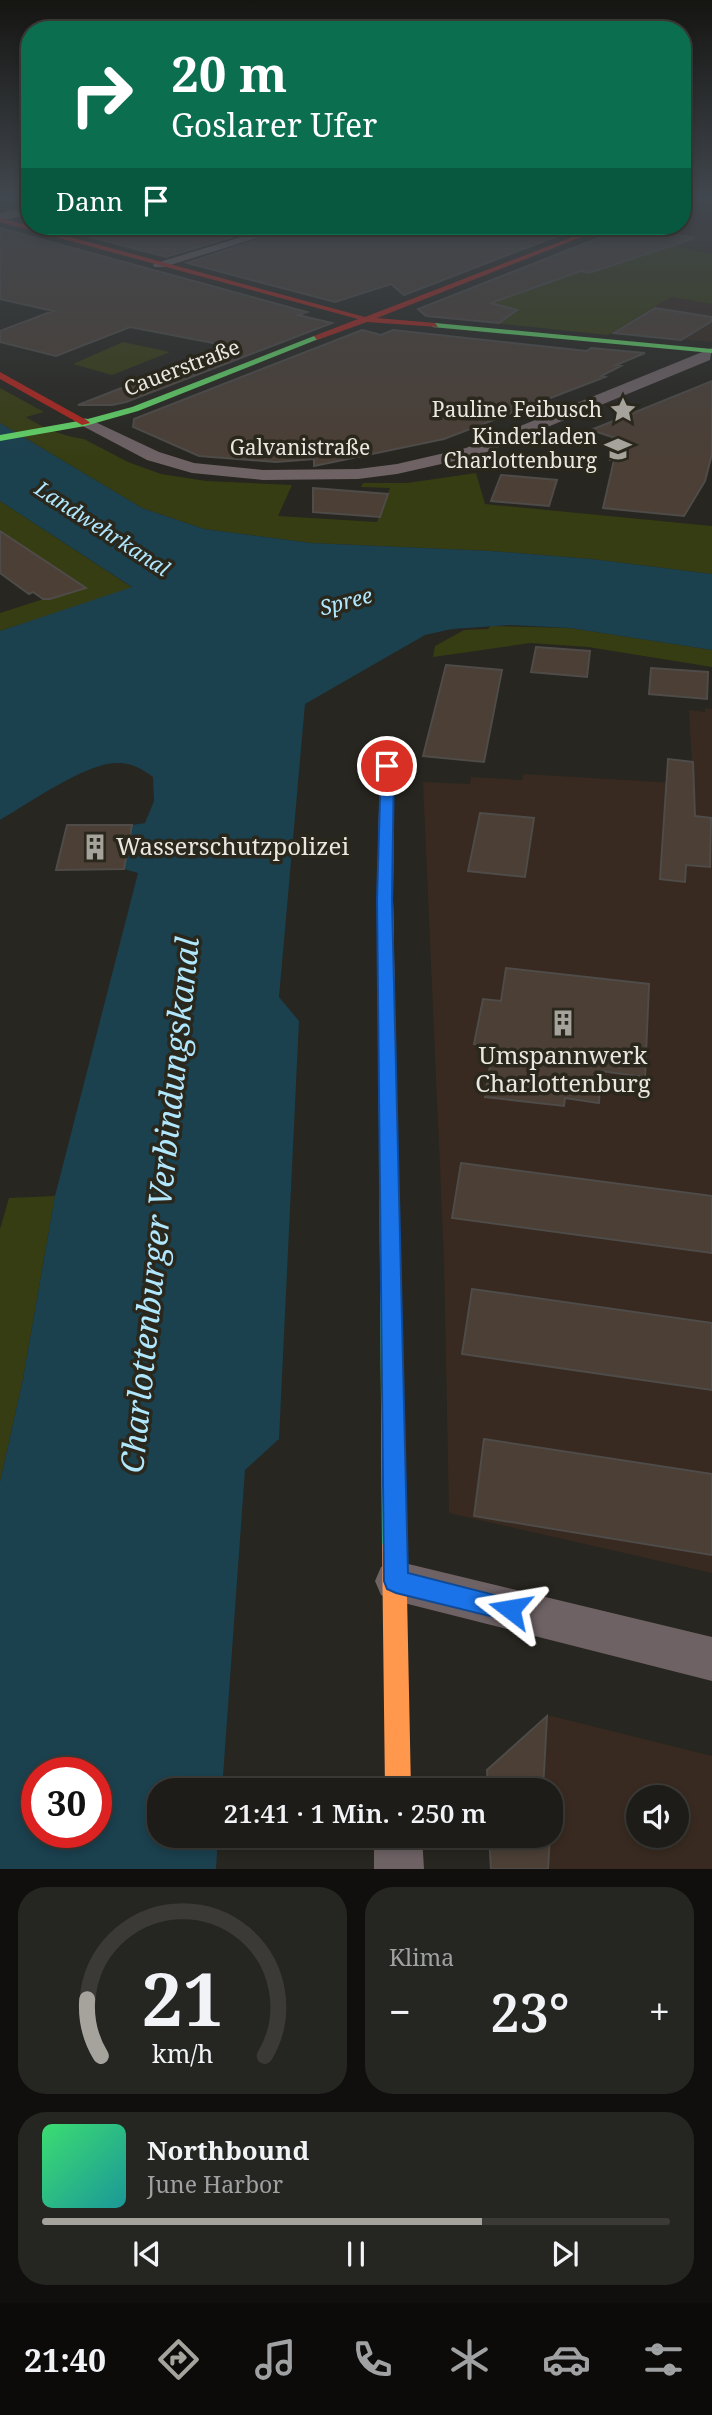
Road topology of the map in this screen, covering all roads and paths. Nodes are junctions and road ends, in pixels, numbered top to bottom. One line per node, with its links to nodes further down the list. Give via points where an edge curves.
1 (238, 285): 3 (street)
2 (453, 285): 3 (street, Cauerstraße)
3 (365, 319): 4 (street); 6 (street, Cauerstraße, via 135,410)
4 (712, 351): 6 (street, Galvanistraße, via 471,453 358,474 277,475 192,468 153,456)
5 (0, 375): 6 (street)
6 (85, 423): 7 (street, Cauerstraße)
7 (0, 438)
8 (387, 766): 9 (street)
9 (396, 1581): 10 (street); 11 (street)
10 (712, 1659)
11 (398, 1778)
12 (398, 1848): 13 (street)
13 (399, 1869)

